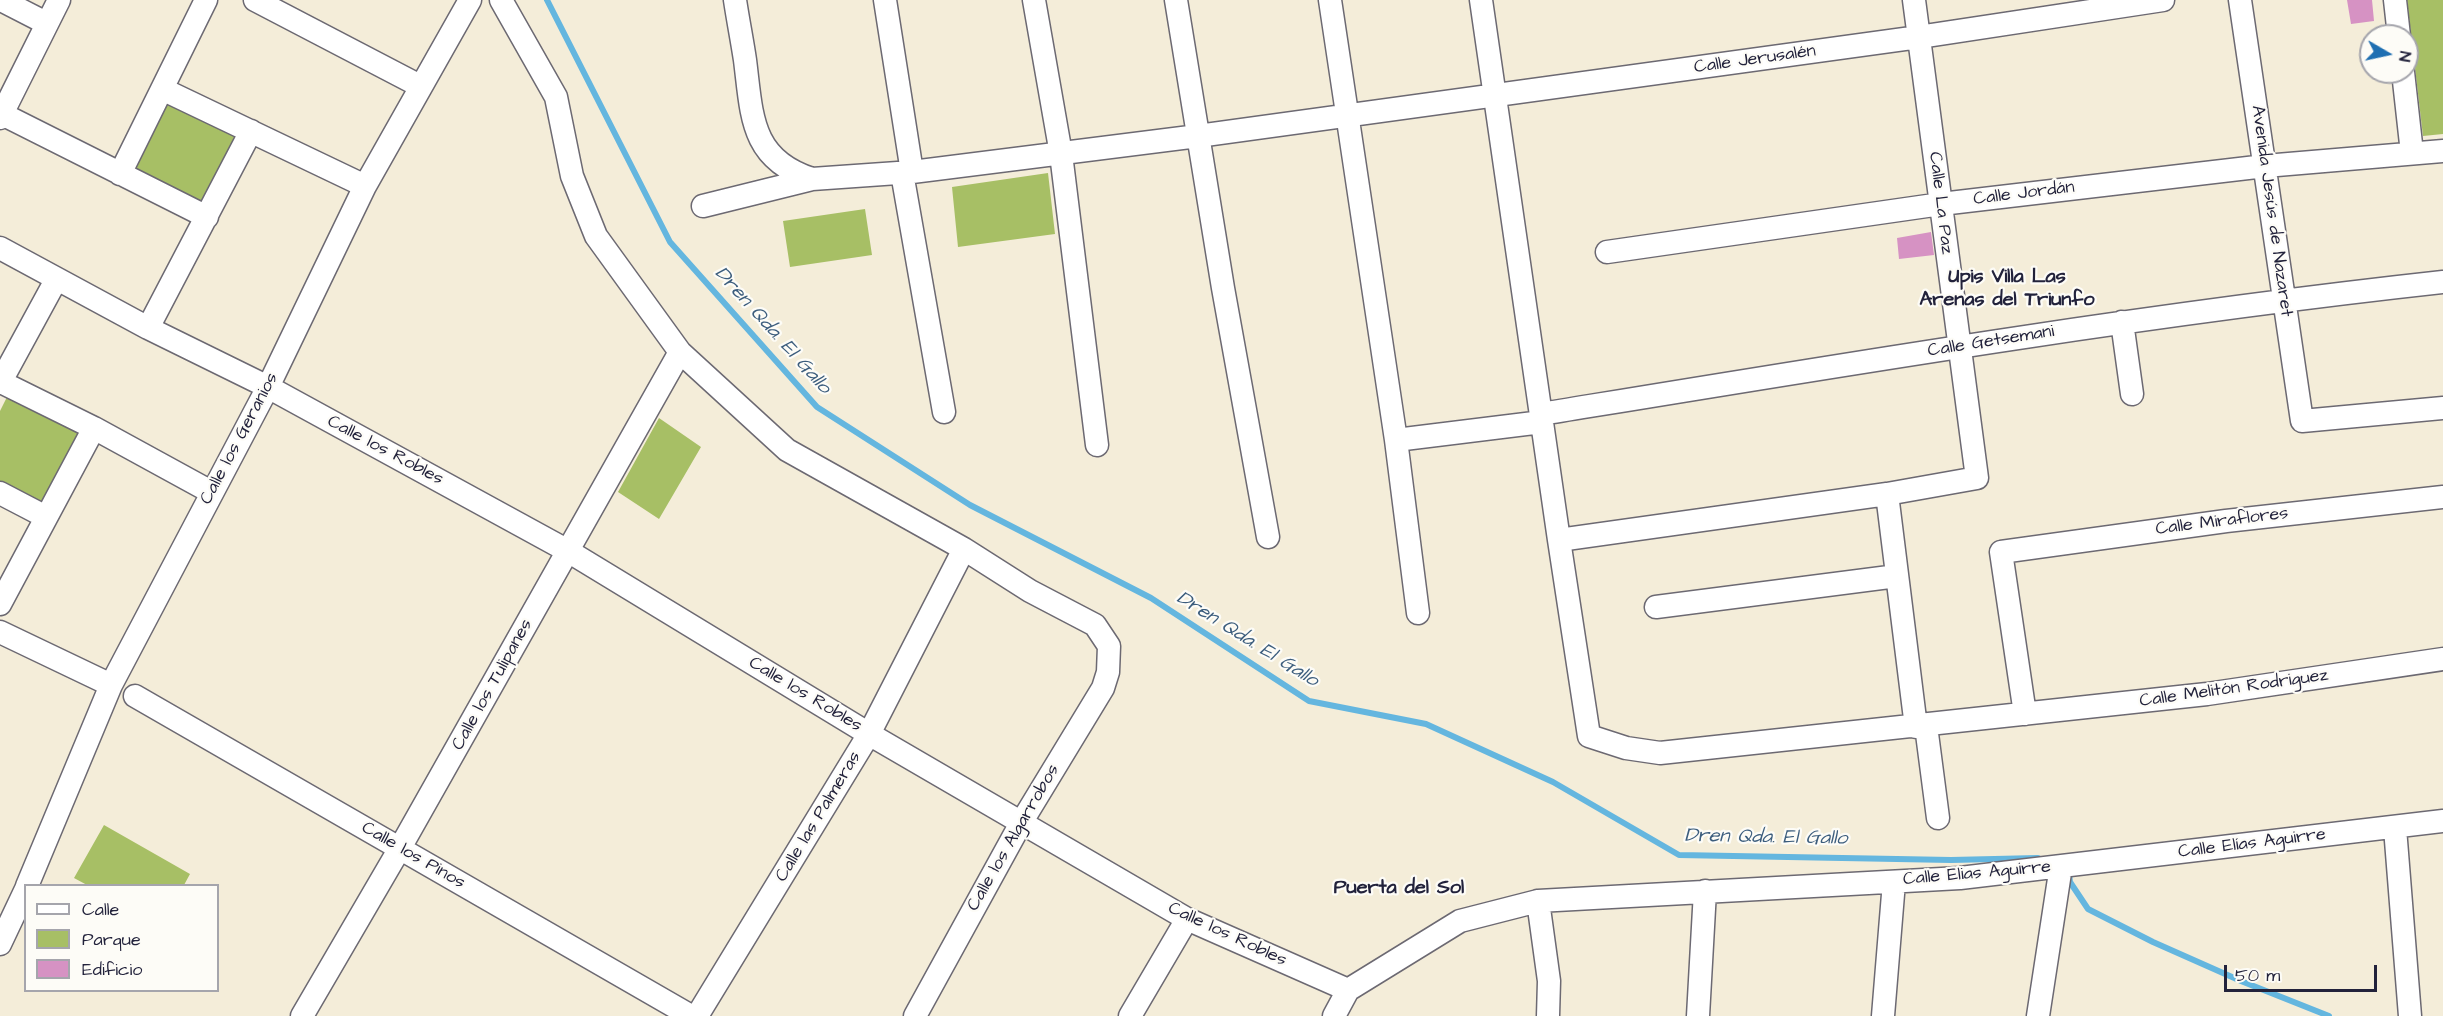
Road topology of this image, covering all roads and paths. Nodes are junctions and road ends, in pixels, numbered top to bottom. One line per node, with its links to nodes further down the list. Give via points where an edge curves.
1 (1, 0): 17 (street)
2 (59, 0): 17 (street)
3 (206, 0): 22 (street)
4 (470, 0): 21 (street, Calle los Geranios)
5 (501, 0): 47 (street, via 556,97 572,176 596,236)
6 (735, 0): 34 (street, via 752,121 761,142 791,172)
7 (885, 0): 32 (street)
8 (1034, 0): 30 (street)
9 (1176, 0): 27 (street)
10 (1330, 0): 25 (street)
11 (1481, 0): 23 (street)
12 (1914, 0): 19 (street, Calle La Paz)
13 (2163, 0): 19 (street, Calle Jerusalén)
14 (2240, 0): 31 (street, Avenida Jesús de Nazaret)
15 (2395, 0): 18 (street)
16 (267, 2): 21 (street)
17 (46, 23): 24 (street)
18 (2398, 24)
19 (1919, 37): 23 (street, Calle Jerusalén); 36 (street, Calle La Paz)
20 (2404, 84): 29 (street)
21 (420, 86): 35 (street, Calle los Geranios)
22 (162, 89): 26 (street); 33 (street)
23 (1495, 95): 25 (street, Calle Jerusalén); 53 (street)
24 (1, 116): 33 (street)
25 (1346, 116): 27 (street, Calle Jerusalén); 55 (street)
26 (251, 131): 35 (street); 38 (street)
27 (1198, 136): 30 (street, Calle Jerusalén); 62 (street)
28 (2443, 151): 29 (street, Calle Jordán)
29 (2412, 153): 31 (street, Calle Jordán)
30 (1061, 154): 32 (street, Calle Jerusalén); 56 (street)
31 (2265, 166): 36 (street, Calle Jordán); 43 (street, Avenida Jesús de Nazaret)
32 (907, 172): 34 (street, Calle Jerusalén); 52 (street)
33 (120, 174): 38 (street)
34 (812, 179): 37 (street, Calle Jerusalén)
35 (365, 186): 49 (street, Calle los Geranios)
36 (1941, 204): 40 (street, Calle Jordán); 46 (street, Calle La Paz)
37 (703, 206)
38 (207, 217): 45 (street)
39 (0, 248): 41 (street, Calle los Robles)
40 (1607, 252)
41 (56, 280): 45 (street, Calle los Robles); 48 (street)
42 (2443, 282): 43 (street, Calle Getsemani)
43 (2284, 299): 44 (street, Calle Getsemani); 51 (street, Avenida Jesús de Nazaret, via 2302,421)
44 (2122, 322): 46 (street, Calle Getsemani); 50 (street)
45 (148, 328): 49 (street, Calle los Robles)
46 (1958, 346): 53 (street, Calle Getsemani); 59 (street, Calle La Paz, via 1977,478)
47 (680, 352): 64 (street, via 787,450); 65 (street, Calle los Tulipanes)
48 (0, 382): 54 (street)
49 (268, 387): 57 (street, Calle los Geranios); 65 (street, Calle los Robles)
50 (2132, 394)
51 (2443, 408)
52 (944, 412)
53 (1542, 418): 55 (street, Calle Getsemani); 63 (street)
54 (94, 428): 57 (street); 61 (street)
55 (1396, 440): 69 (street)
56 (1097, 445)
57 (212, 492): 72 (street, Calle los Geranios)
58 (0, 493): 61 (street)
59 (1887, 494): 63 (street); 66 (street)
60 (2443, 497): 74 (street, Calle Miraflores, via 2001,552)
61 (46, 517): 67 (street)
62 (1268, 537)
63 (1558, 540): 75 (street, Calle Melitón Rodriguez, via 1589,736 1626,748 1660,753)
64 (964, 549): 76 (street, Calle las Palmeras); 79 (street, Calle los Algarrobos, via 1095,626 1109,646 1103,688)
65 (568, 551): 76 (street, Calle los Robles); 81 (street, Calle los Tulipanes)
66 (1897, 576): 68 (street); 75 (street)
67 (0, 604)
68 (1656, 607)
69 (1418, 613)
70 (0, 632): 72 (street)
71 (2443, 659): 74 (street, Calle Melitón Rodriguez, via 2207,694)
72 (111, 685): 84 (street, Calle los Geranios)
73 (135, 696): 81 (street, Calle los Pinos)
74 (2025, 714): 75 (street, Calle Melitón Rodriguez)
75 (1921, 727): 77 (street)
76 (869, 734): 79 (street, Calle los Robles); 93 (street, Calle las Palmeras)
77 (1938, 818)
78 (2443, 821): 80 (street, Calle Elías Aguirre)
79 (1020, 823): 88 (street, Calle los Robles); 94 (street, Calle los Algarrobos)
80 (2395, 828): 82 (street, Calle Elías Aguirre); 101 (street)
81 (400, 848): 91 (street, Calle los Tulipanes); 92 (street, Calle los Pinos)
82 (2061, 866): 83 (street, Calle Elias Aguirre); 100 (street)
83 (1894, 882): 86 (street, Calle Elias Aguirre); 99 (street)
84 (27, 884)
85 (24, 891): 89 (street, Calle los Geranios)
86 (1705, 891): 87 (street, Calle Elias Aguirre); 98 (street)
87 (1538, 901): 90 (street, Calle Elias Aguirre, via 1460,921); 97 (street, via 1549,981)
88 (1187, 918): 90 (street, Calle los Robles); 95 (street)
89 (0, 944)
90 (1348, 990): 96 (street)
91 (303, 1016)
92 (691, 1016)
93 (697, 1016)
94 (915, 1016)
95 (1130, 1016)
96 (1334, 1016)
97 (1548, 1016)
98 (1698, 1016)
99 (1883, 1016)
100 (2038, 1016)
101 (2410, 1016)

